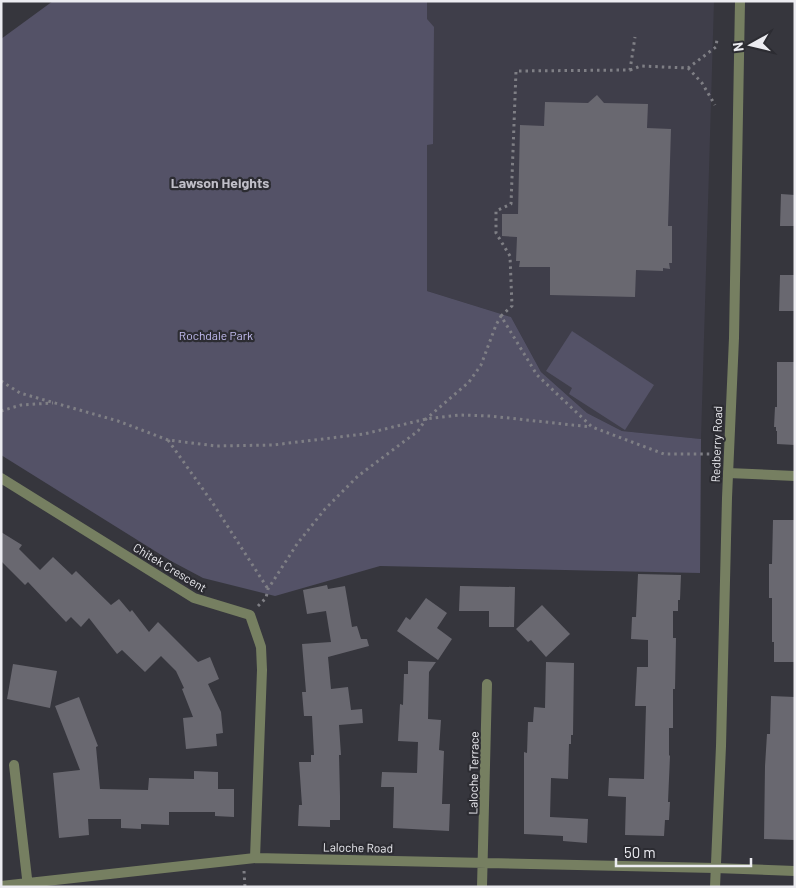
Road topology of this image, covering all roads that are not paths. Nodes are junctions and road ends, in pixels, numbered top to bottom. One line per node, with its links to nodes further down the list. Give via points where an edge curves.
1 (740, 1): 2 (street, Redberry Road, via 734,338)
2 (728, 473): 3 (street); 9 (street, Redberry Road)
3 (795, 476)
4 (1, 478): 7 (street, Chitek Crescent, via 194,598 250,615 261,647 262,670)
5 (487, 684): 8 (street, Laloche Terrace)
6 (14, 765): 11 (street)
7 (256, 858): 8 (street, Laloche Road); 11 (street, Laloche Road)
8 (483, 863): 9 (street, Laloche Road); 13 (street, Laloche Terrace)
9 (715, 868): 10 (street, Laloche Road); 14 (street, Redberry Road)
10 (795, 871)
11 (28, 885): 12 (street, Laloche Road)
12 (1, 886)
13 (482, 887)
14 (715, 887)

